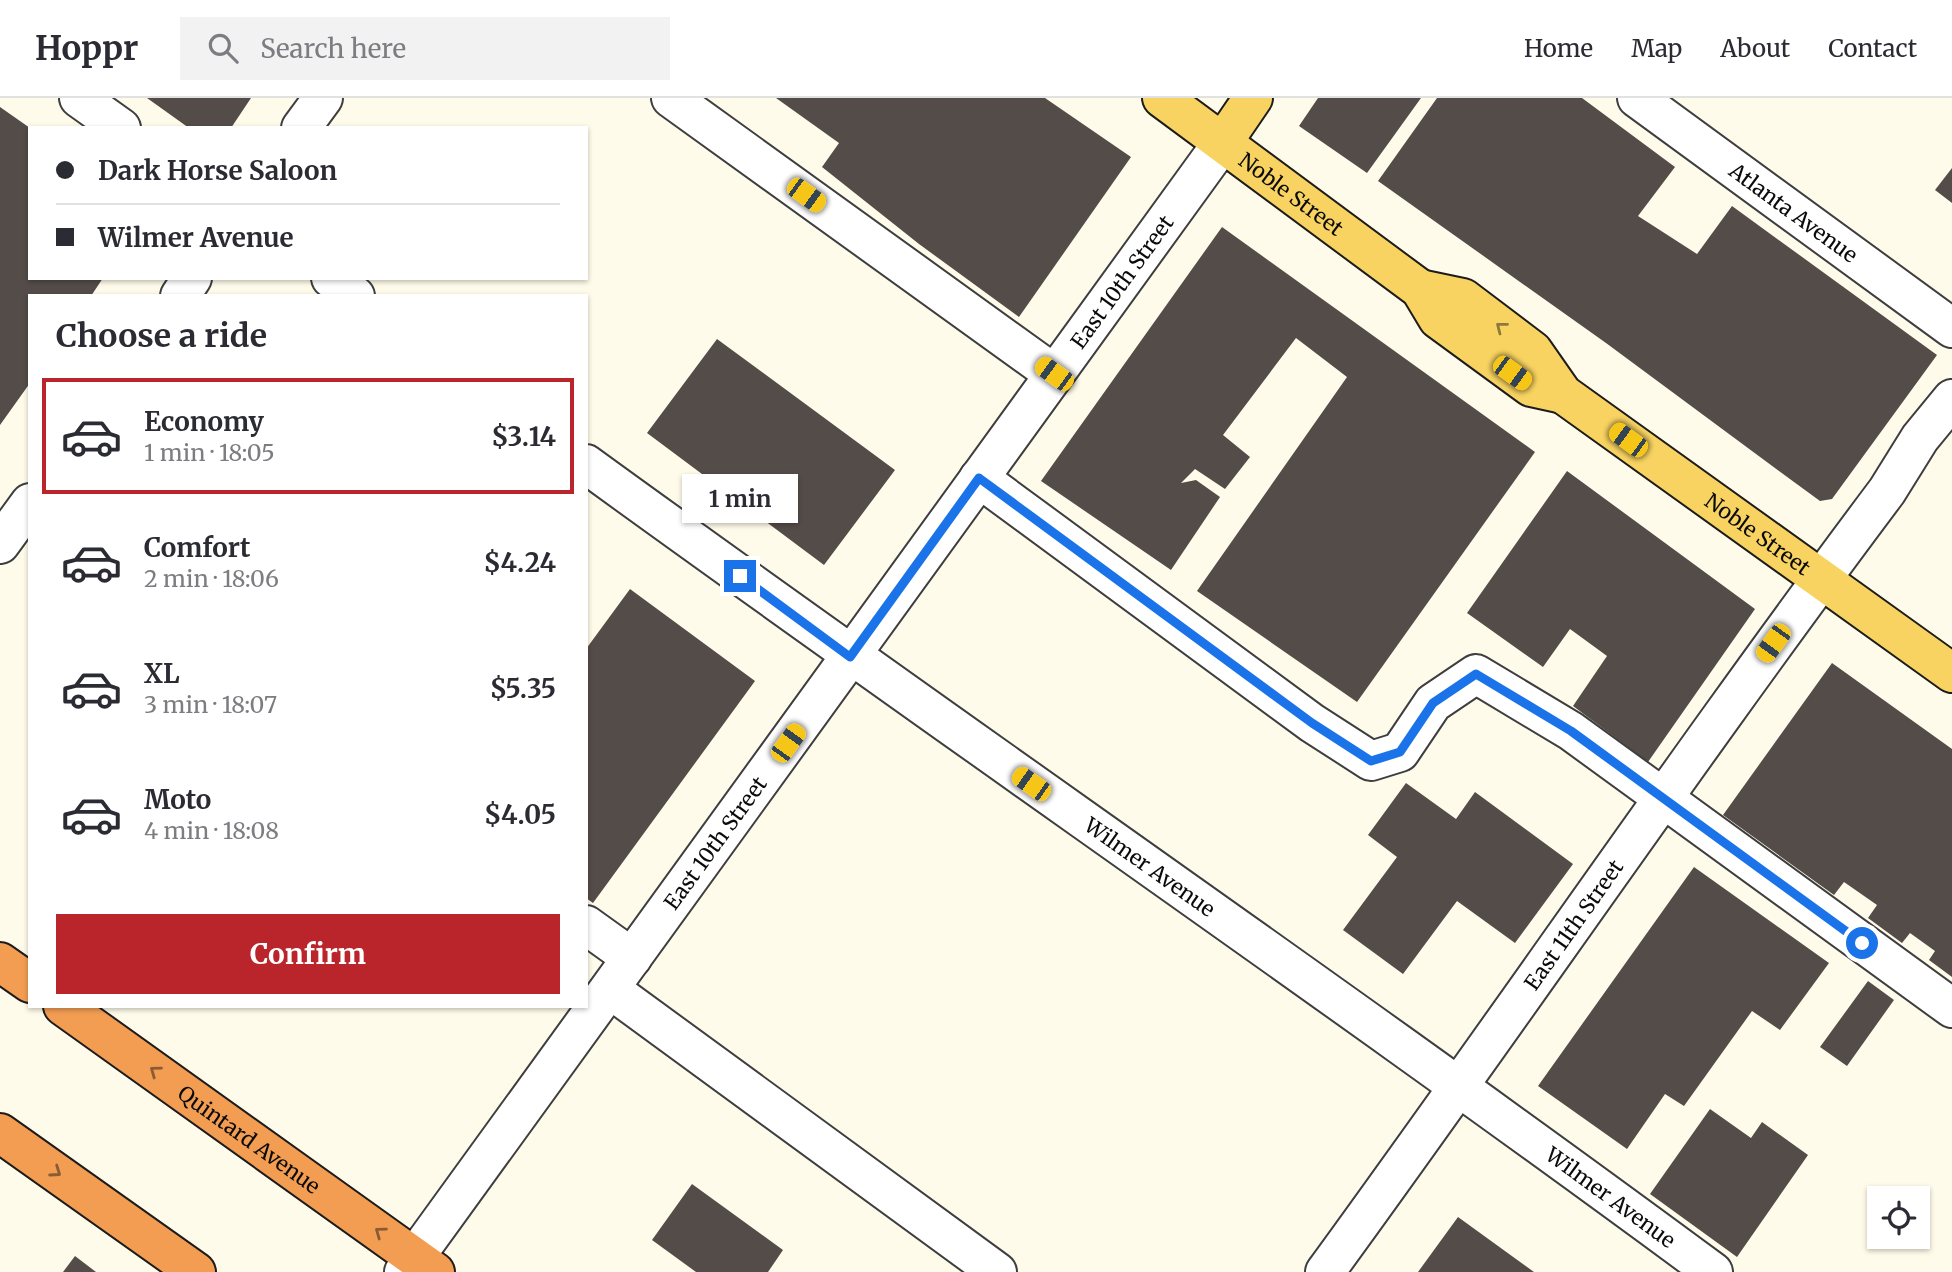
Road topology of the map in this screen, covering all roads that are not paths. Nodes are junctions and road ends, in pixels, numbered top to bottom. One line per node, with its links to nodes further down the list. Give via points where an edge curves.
1 (79, 98): 7 (street)
2 (323, 98): 8 (street)
3 (671, 98): 13 (street)
4 (1162, 98): 9 (main road, Noble Street)
5 (1253, 98): 9 (main road)
6 (1637, 98): 12 (street, Atlanta Avenue)
7 (118, 126)
8 (302, 126)
9 (1223, 142): 13 (street, East 10th Street); 17 (main road, Noble Street, via 1420,289 1438,319 1531,387 1563,394)
10 (334, 280): 11 (street)
11 (352, 294)
12 (1952, 328)
13 (1054, 374): 16 (street, East 10th Street)
14 (1952, 399): 17 (street, East 11th Street)
15 (588, 465): 18 (street, Wilmer Avenue)
16 (979, 478): 18 (street, East 10th Street); 20 (street, via 1312,723 1371,761 1400,752 1433,703 1476,674 1571,731)
17 (1822, 578): 19 (main road, Noble Street); 20 (street, East 11th Street)
18 (850, 657): 22 (street, East 10th Street); 28 (street, Wilmer Avenue)
19 (1952, 673)
20 (1661, 797): 27 (street); 28 (street, East 11th Street)
21 (588, 926): 22 (street)
22 (632, 958): 25 (street, East 10th Street)
23 (0, 962): 24 (highway)
24 (28, 982)
25 (610, 989): 30 (street, East 10th Street); 32 (street)
26 (66, 1008): 30 (highway, Quintard Avenue, one-way to 26)
27 (1952, 1008)
28 (1461, 1086): 33 (street, East 11th Street); 34 (street, Wilmer Avenue)
29 (0, 1133): 31 (highway, one-way to 31)
30 (418, 1267)
31 (196, 1272)
32 (997, 1272)
33 (1325, 1272)
34 (1713, 1272)

